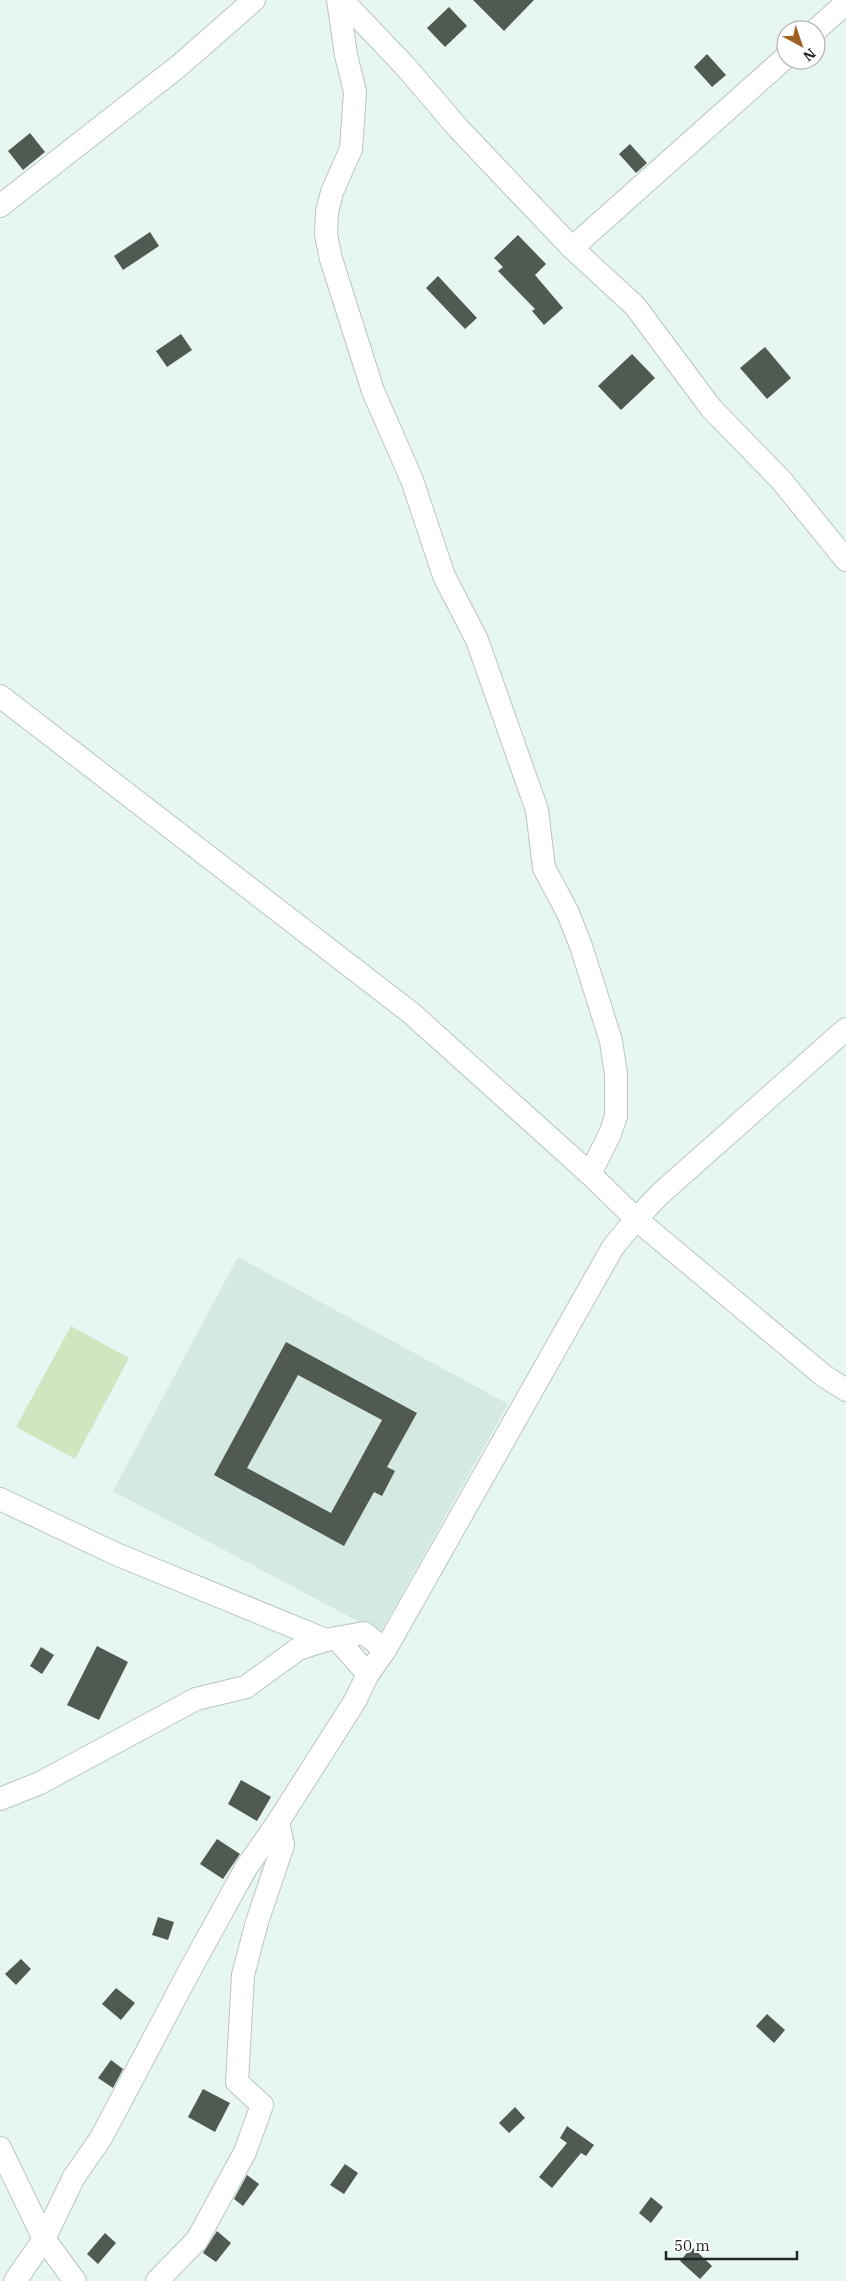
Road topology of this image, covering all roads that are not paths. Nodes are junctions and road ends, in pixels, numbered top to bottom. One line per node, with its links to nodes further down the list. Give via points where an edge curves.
1 (254, 0): 6 (street, via 180,65)
2 (340, 0): 7 (street); 11 (street, via 346,56 355,92 351,149 327,212 326,235 331,259 373,391 412,480 444,576 477,640 537,810 544,868 572,921 611,1041 616,1074 616,1116)
3 (846, 3): 4 (street)
4 (826, 21)
5 (776, 66): 7 (street)
6 (0, 206)
7 (572, 248): 8 (street, via 635,306 711,408 781,480)
8 (846, 560)
9 (0, 696): 11 (street, via 411,1013)
10 (846, 1029): 12 (street)
11 (590, 1174): 12 (street)
12 (636, 1219): 13 (street, via 824,1376); 16 (street, via 613,1247)
13 (846, 1390)
14 (0, 1498): 15 (street, via 116,1554)
15 (331, 1639): 16 (street, via 364,1633); 17 (street); 18 (street, via 298,1650 246,1687 196,1699 40,1782)
16 (385, 1650): 17 (street)
17 (368, 1674): 19 (street, via 355,1701)
18 (0, 1799)
19 (278, 1822): 21 (street, via 246,1868 101,2138 74,2177); 24 (street, via 284,1845 243,1975 237,2082 262,2105 245,2152 197,2240)
20 (0, 2148): 21 (street)
21 (44, 2239): 22 (street); 23 (street)
22 (15, 2281)
23 (75, 2281)
24 (157, 2281)

